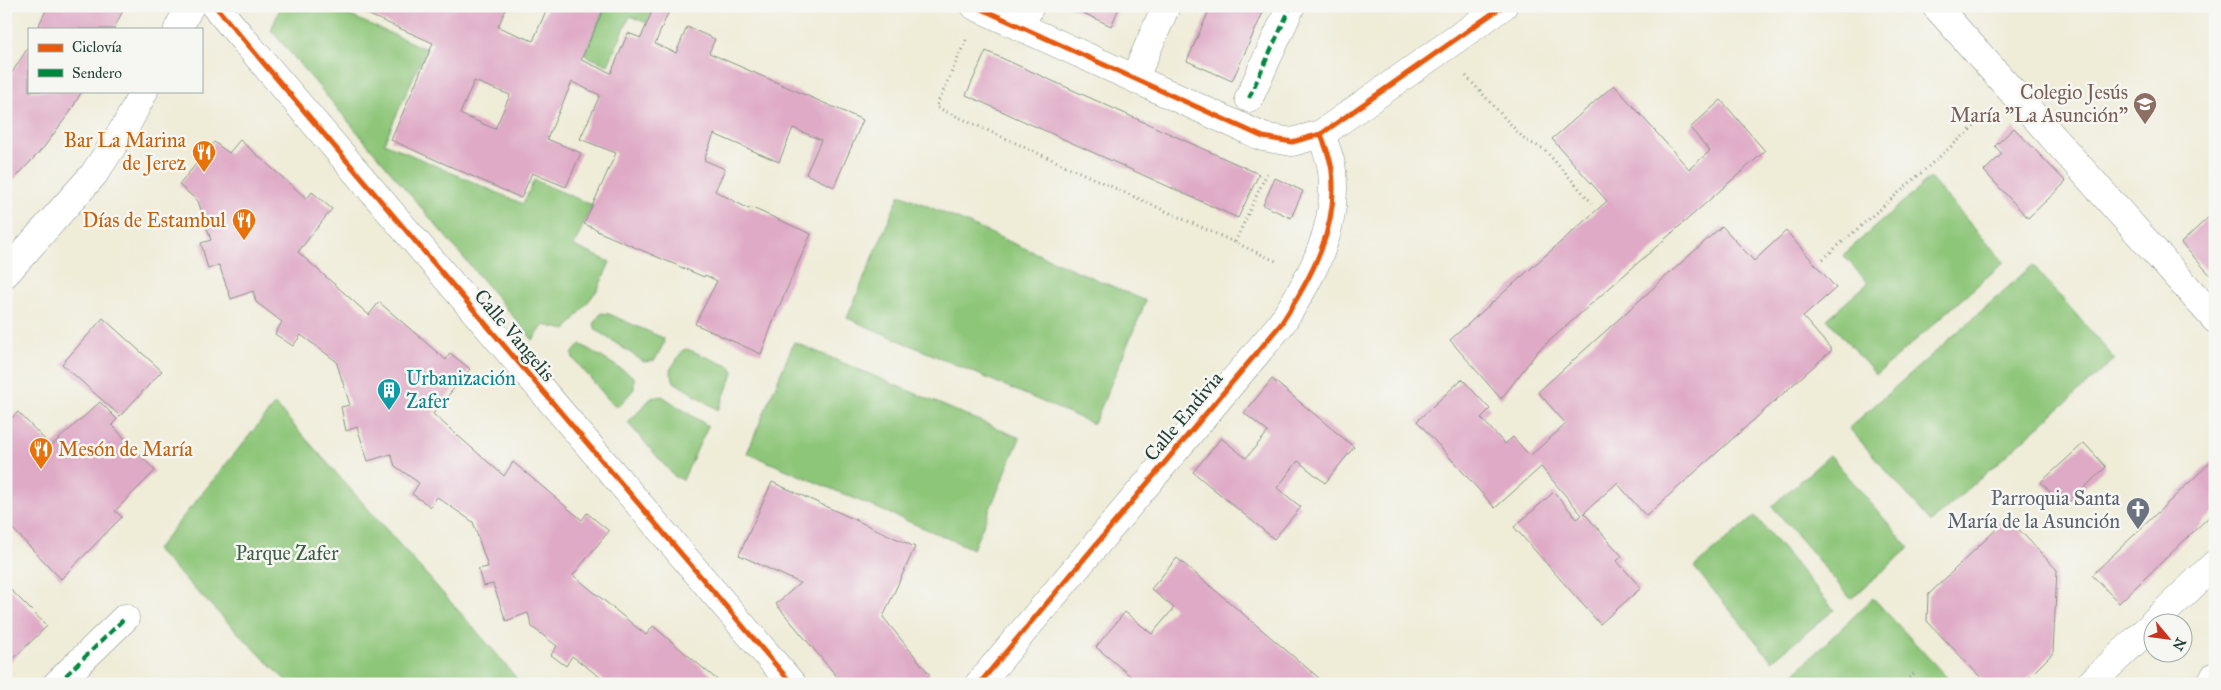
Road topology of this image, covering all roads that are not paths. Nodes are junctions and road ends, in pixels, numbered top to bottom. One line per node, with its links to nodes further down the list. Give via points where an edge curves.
1 (190, 6): 9 (street)
2 (215, 6): 22 (street, Calle Vangelis)
3 (975, 6): 8 (street)
4 (1166, 6): 10 (street)
5 (1291, 6): 12 (street)
6 (1503, 6): 13 (street)
7 (1936, 6): 15 (street)
8 (1025, 17): 10 (street)
9 (179, 28)
10 (1135, 77): 13 (street, via 1263,136 1292,142)
11 (143, 92): 14 (street, via 94,174)
12 (1249, 98)
13 (1321, 134): 23 (street, Calle Endivia, via 1332,169 1334,207 1322,250 1303,290 1281,324)
14 (6, 273)
15 (2215, 319)
16 (2215, 564): 17 (street)
17 (2165, 612)
18 (125, 618): 21 (street)
19 (2144, 633): 24 (street)
20 (2215, 676): 25 (street)
21 (58, 684)
22 (792, 684)
23 (979, 684)
24 (2090, 684)
25 (2211, 684)

